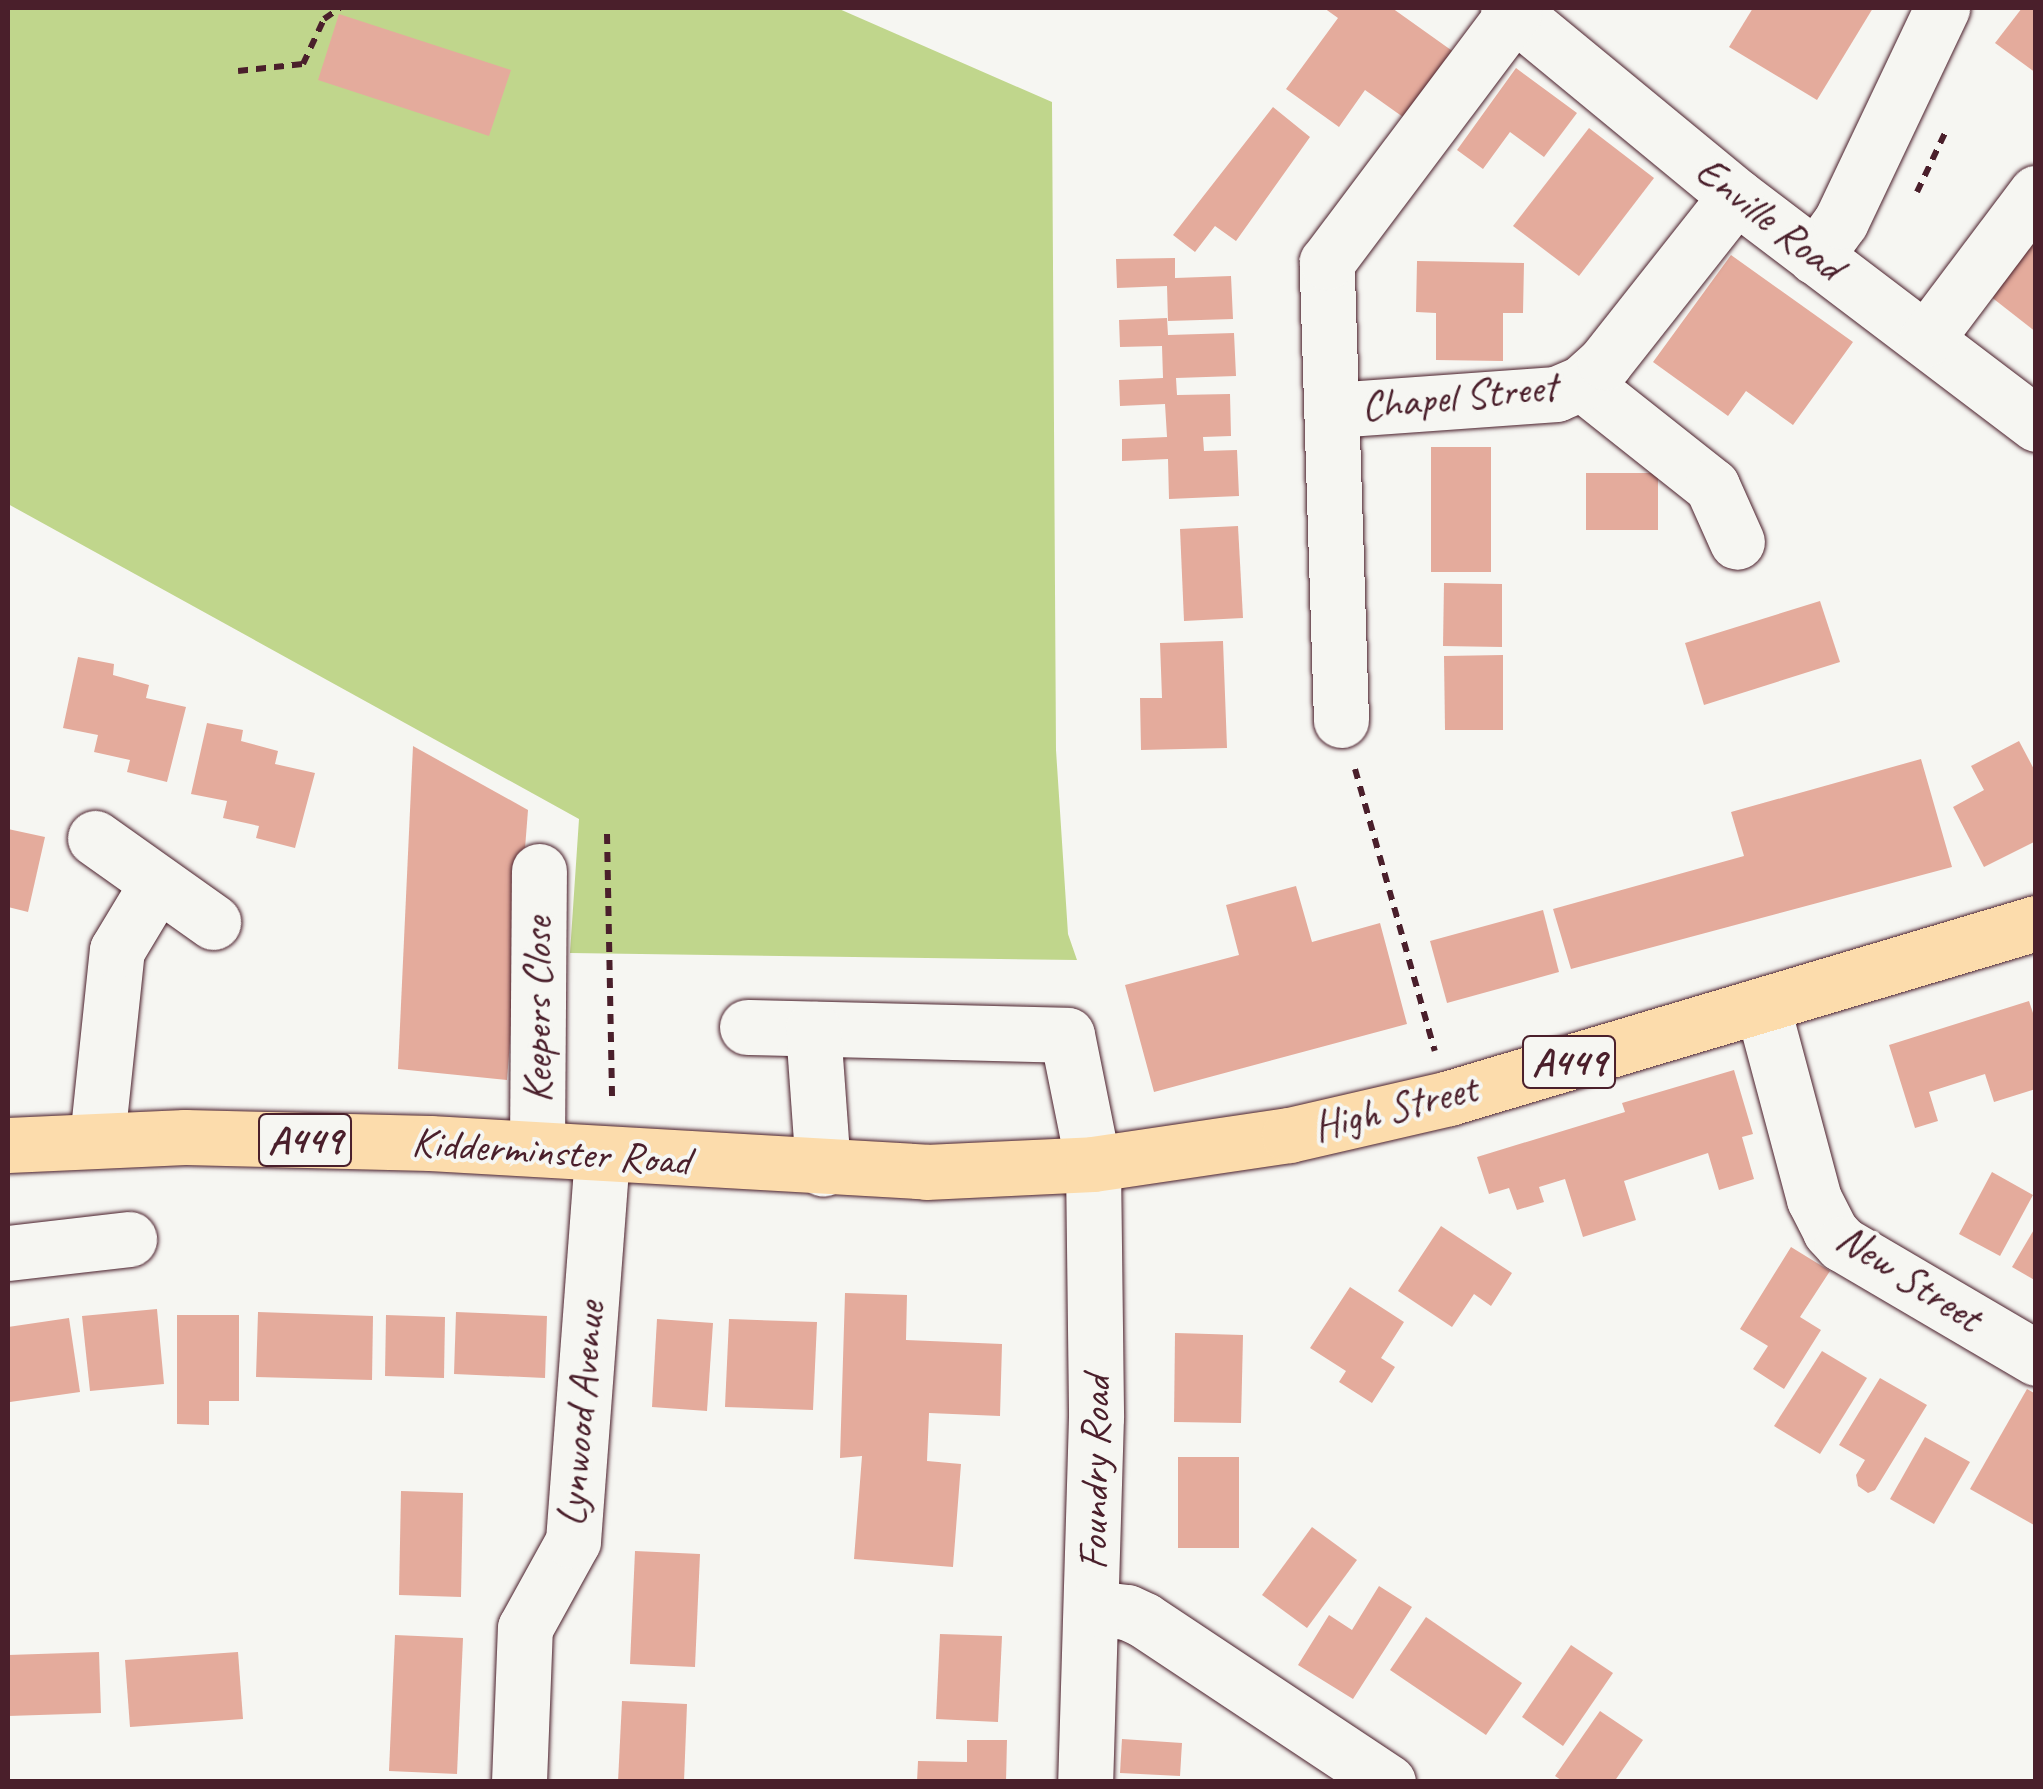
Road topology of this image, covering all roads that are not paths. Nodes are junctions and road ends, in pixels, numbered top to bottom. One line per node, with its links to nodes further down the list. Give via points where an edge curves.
1 (1942, 8): 5 (street, via 1841,221)
2 (1511, 10): 4 (street, Enville Road); 8 (street, Chapel Street, via 1327,262)
3 (2036, 193): 6 (street)
4 (1736, 196): 5 (street, Enville Road); 7 (street, Chapel Street, via 1606,362)
5 (1814, 257): 6 (street, Enville Road)
6 (1926, 338): 9 (street, Enville Road)
7 (1582, 383): 8 (street, Chapel Street, via 1556,394); 10 (street, via 1712,486)
8 (1333, 410): 11 (street, Chapel Street)
9 (2036, 424)
10 (1737, 542)
11 (1341, 720)
12 (96, 838): 14 (street)
13 (539, 871): 22 (street, Keepers Close)
14 (156, 885): 15 (street); 20 (street, via 117,950)
15 (213, 922)
16 (2036, 923): 17 (highway, High Street / A449)
17 (1762, 1005): 24 (highway, High Street / A449, via 1448,1098 1289,1135); 28 (street, New Street, via 1814,1198 1830,1232)
18 (747, 1027): 19 (street)
19 (813, 1029): 24 (street, Foundry Road, via 1067,1035); 25 (street)
20 (97, 1138): 21 (highway, Kidderminster Road / A449); 22 (highway, Kidderminster Road / A449)
21 (8, 1146)
22 (536, 1148): 23 (highway, Kidderminster Road / A449)
23 (607, 1155): 25 (highway, Kidderminster Road / A449); 30 (street, Lynwood Avenue, via 572,1542 525,1628)
24 (1094, 1164): 25 (highway, Kidderminster Road / A449); 29 (street, Foundry Road)
25 (823, 1169)
26 (129, 1240): 27 (street)
27 (8, 1253)
28 (2036, 1358)
29 (1093, 1608): 31 (street, Foundry Road); 32 (street, via 1127,1612 1166,1633)
30 (519, 1782)
31 (1085, 1782)
32 (1388, 1782)

